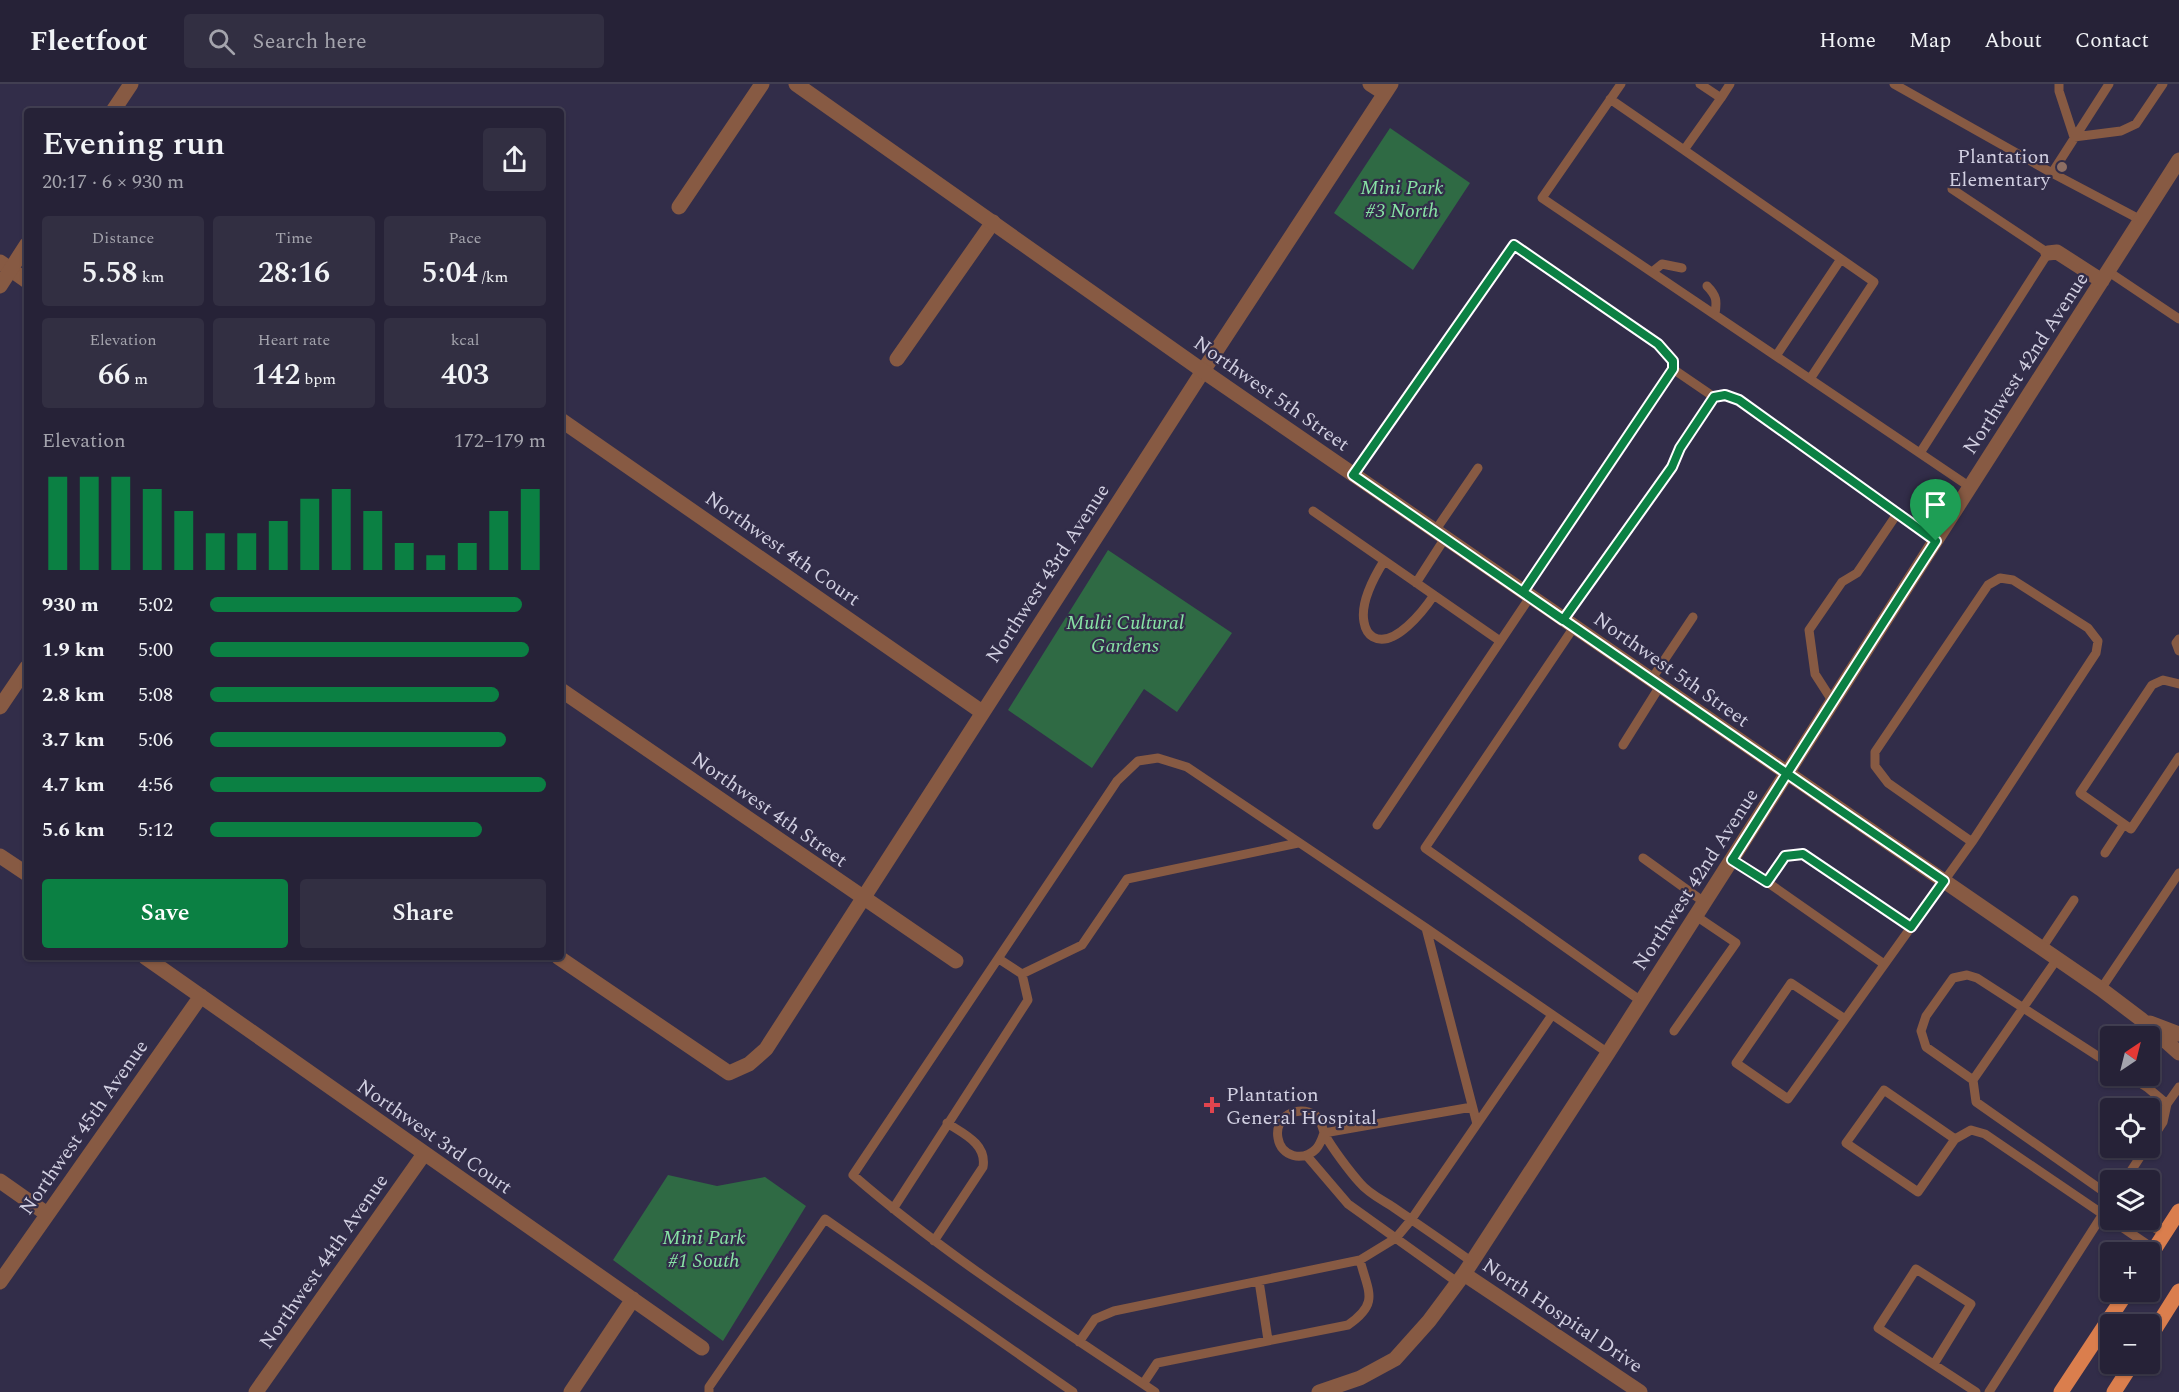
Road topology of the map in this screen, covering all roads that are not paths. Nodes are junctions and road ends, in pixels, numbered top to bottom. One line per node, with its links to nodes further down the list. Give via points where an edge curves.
1 (131, 84): 15 (street)
2 (762, 84): 21 (street)
3 (796, 84): 23 (street, Northwest 5th Street)
4 (1370, 84): 12 (street)
5 (1621, 84): 14 (lane)
6 (1700, 84): 13 (lane)
7 (1730, 84): 13 (lane)
8 (1893, 84): 19 (lane)
9 (2060, 84): 16 (lane)
10 (2109, 84): 16 (lane)
11 (2163, 84): 16 (lane, via 2136,124 2121,131)
12 (1387, 89): 39 (street, Northwest 43rd Avenue)
13 (1721, 98): 17 (lane)
14 (1610, 99): 17 (lane); 29 (lane, via 1542,198)
15 (117, 108)
16 (2074, 137): 19 (lane)
17 (1684, 150): 26 (lane)
18 (2179, 160): 22 (street, Northwest 42nd Avenue)
19 (2052, 173): 22 (lane)
20 (1952, 189): 25 (lane)
21 (679, 207)
22 (2141, 220): 30 (street, Northwest 42nd Avenue)
23 (993, 222): 37 (street); 39 (street, Northwest 5th Street)
24 (24, 247): 27 (street)
25 (2048, 253): 30 (street, via 2057,252); 43 (lane)
26 (1841, 259): 36 (lane); 40 (lane, via 1874,282)
27 (5, 266): 31 (street); 32 (street)
28 (1682, 268): 29 (lane, via 1662,264)
29 (1652, 272): 34 (lane)
30 (2105, 277): 35 (lane); 46 (street, Northwest 42nd Avenue)
31 (24, 279)
32 (0, 286)
33 (1707, 286): 34 (lane, via 1717,301)
34 (1715, 314): 36 (lane)
35 (2179, 319)
36 (1776, 357): 40 (lane)
37 (897, 359)
38 (1673, 369): 41 (lane); 45 (lane, via 1673,361 1658,344 1514,245); 53 (lane)
39 (1203, 371): 45 (street, Northwest 5th Street); 66 (street, Northwest 43rd Avenue)
40 (1810, 379): 43 (lane)
41 (1714, 397): 48 (lane, via 1725,395 1739,400); 56 (lane)
42 (564, 422): 66 (street, Northwest 4th Court)
43 (1920, 453): 46 (lane)
44 (1478, 468): 49 (lane)
45 (1353, 475): 49 (street, Northwest 5th Street)
46 (1970, 487): 50 (street, Northwest 42nd Avenue)
47 (1313, 511): 51 (lane)
48 (1897, 514): 50 (lane); 64 (lane, via 1857,573 1842,582 1809,630 1815,674)
49 (1440, 534): 52 (lane); 53 (street, Northwest 5th Street)
50 (1936, 541): 64 (street, Northwest 42nd Avenue)
51 (1384, 561): 52 (lane); 54 (lane, via 1363,610 1367,632 1372,637 1380,640 1402,631)
52 (1416, 583): 54 (lane)
53 (1526, 594): 56 (street, Northwest 5th Street); 58 (lane)
54 (1434, 595): 58 (lane)
55 (1693, 617): 61 (lane)
56 (1569, 623): 61 (street, Northwest 5th Street); 98 (lane, via 1425,848)
57 (2179, 639): 59 (lane)
58 (1500, 641): 71 (lane)
59 (2179, 651)
60 (24, 671): 65 (street)
61 (1655, 683): 67 (lane); 69 (street, Northwest 5th Street)
62 (2179, 684): 70 (lane, via 2163,680 2152,685 2080,793)
63 (564, 692): 82 (street, Northwest 4th Street)
64 (1833, 702): 69 (street, Northwest 42nd Avenue)
65 (0, 707)
66 (982, 712): 82 (street, Northwest 43rd Avenue)
67 (1623, 744)
68 (2179, 757): 70 (lane, via 2132,829)
69 (1786, 774): 77 (street, Northwest 42nd Avenue); 80 (street, Northwest 5th Street)
70 (2124, 824): 74 (lane)
71 (1377, 825)
72 (1972, 842): 72 (lane, via 2096,653 2098,641 2088,628 2013,580 2000,578 1988,585 1875,752 1875,766 1888,783); 80 (lane)
73 (1298, 843): 87 (lane); 89 (lane, via 1187,767 1158,758 1138,761 1117,781); 95 (lane, via 1126,879 1083,945)
74 (2105, 853)
75 (0, 856): 78 (street)
76 (1643, 858): 84 (lane)
77 (1732, 860): 81 (lane); 84 (street, Northwest 42nd Avenue)
78 (24, 872)
79 (2179, 873): 96 (lane)
80 (1944, 881): 86 (lane); 88 (street, Northwest 5th Street)
81 (1767, 882): 86 (lane, via 1785,856 1803,854); 94 (lane)
82 (862, 898): 92 (street, Northwest 43rd Avenue, via 766,1049 749,1064 729,1073); 93 (street, Northwest 4th Street)
83 (2074, 900): 88 (lane)
84 (1704, 902): 85 (street, Northwest 42nd Avenue)
85 (1696, 916): 98 (street, Northwest 42nd Avenue); 103 (lane, via 1736,943)
86 (1911, 927): 94 (lane)
87 (1426, 928): 100 (lane); 112 (lane)
88 (2042, 948): 90 (street, Northwest 5th Street)
89 (999, 959): 95 (lane); 122 (lane, via 854,1174)
90 (2057, 959): 96 (street, Northwest 5th Street); 99 (lane)
91 (149, 960): 97 (street, Northwest 3rd Court)
92 (562, 960)
93 (956, 961)
94 (1884, 964): 101 (lane)
95 (1022, 974): 113 (lane, via 1028,1000)
96 (2101, 989): 102 (street, Northwest 5th Street)
97 (201, 996): 118 (street, Northwest 3rd Court); 125 (street, Northwest 45th Avenue)
98 (1641, 1001): 105 (street, Northwest 42nd Avenue)
99 (2023, 1007): 107 (lane); 108 (lane); 108 (lane, via 1967,975 1953,978 1926,1017 1921,1030 1926,1047)
100 (1552, 1015): 105 (lane); 114 (lane)
101 (1845, 1019): 101 (lane, via 1791,983 1736,1063 1788,1099)
102 (2142, 1020): 104 (street, Northwest 5th Street); 106 (street, Northwest 5th Street)
103 (1674, 1031)
104 (2178, 1032)
105 (1608, 1053): 136 (street, Northwest 42nd Avenue)
106 (2179, 1053)
107 (2100, 1057)
108 (1973, 1080): 121 (lane, via 1976,1102)
109 (2145, 1086): 111 (lane)
110 (2179, 1087): 111 (lane)
111 (2167, 1104): 115 (lane)
112 (1472, 1107): 114 (lane); 116 (lane)
113 (947, 1123): 122 (lane); 132 (lane, via 976,1142 984,1159 983,1167)
114 (1477, 1124): 126 (lane)
115 (2160, 1127)
116 (1324, 1133): 119 (lane, via 1318,1147); 119 (lane, via 1321,1122 1307,1112 1284,1118 1278,1131 1281,1146 1292,1155); 126 (lane, via 1361,1184)
117 (1955, 1139): 117 (lane, via 1884,1090 1846,1143 1918,1192); 124 (lane, via 1971,1130 1985,1134)
118 (424, 1154): 140 (street, Northwest 3rd Court); 149 (street, Northwest 44th Avenue)
119 (1307, 1156): 131 (lane, via 1348,1204)
120 (0, 1180): 125 (street)
121 (2100, 1190)
122 (893, 1209): 132 (lane)
123 (2179, 1211): 130 (main road)
124 (2100, 1212)
125 (47, 1214): 138 (street, Northwest 45th Avenue)
126 (1412, 1220): 131 (lane); 136 (lane)
127 (2100, 1221): 157 (lane)
128 (2123, 1230): 133 (lane)
129 (2158, 1230): 130 (lane)
130 (2164, 1234): 134 (main road)
131 (1396, 1238): 135 (lane); 136 (lane)
132 (934, 1241): 144 (lane)
133 (2138, 1242)
134 (2159, 1242)
135 (1360, 1260): 137 (lane); 143 (lane, via 1370,1298 1360,1317 1348,1325)
136 (1464, 1272): 154 (street, Northwest 42nd Avenue, via 1429,1321 1395,1359 1360,1378); 155 (street, North Hospital Drive)
137 (1259, 1281): 143 (lane); 144 (lane, via 1114,1311 1095,1319)
138 (0, 1282)
139 (2179, 1291): 142 (main road)
140 (633, 1299): 145 (street, Northwest 3rd Court); 150 (street)
141 (2120, 1302): 158 (main road)
142 (2160, 1321)
143 (1268, 1340): 148 (lane, via 1157,1363)
144 (1079, 1342): 148 (lane)
145 (702, 1348)
146 (1934, 1364): 146 (lane, via 1971,1305 1916,1269 1878,1328); 156 (lane)
147 (2126, 1374): 159 (main road)
148 (1143, 1384): 153 (lane)
149 (256, 1392)
150 (571, 1392)
151 (709, 1392): 152 (lane, via 825,1219)
152 (1073, 1392)
153 (1155, 1392)
154 (1318, 1392)
155 (1640, 1392)
156 (1976, 1392)
157 (1989, 1392)
158 (2061, 1392)
159 (2114, 1392)

